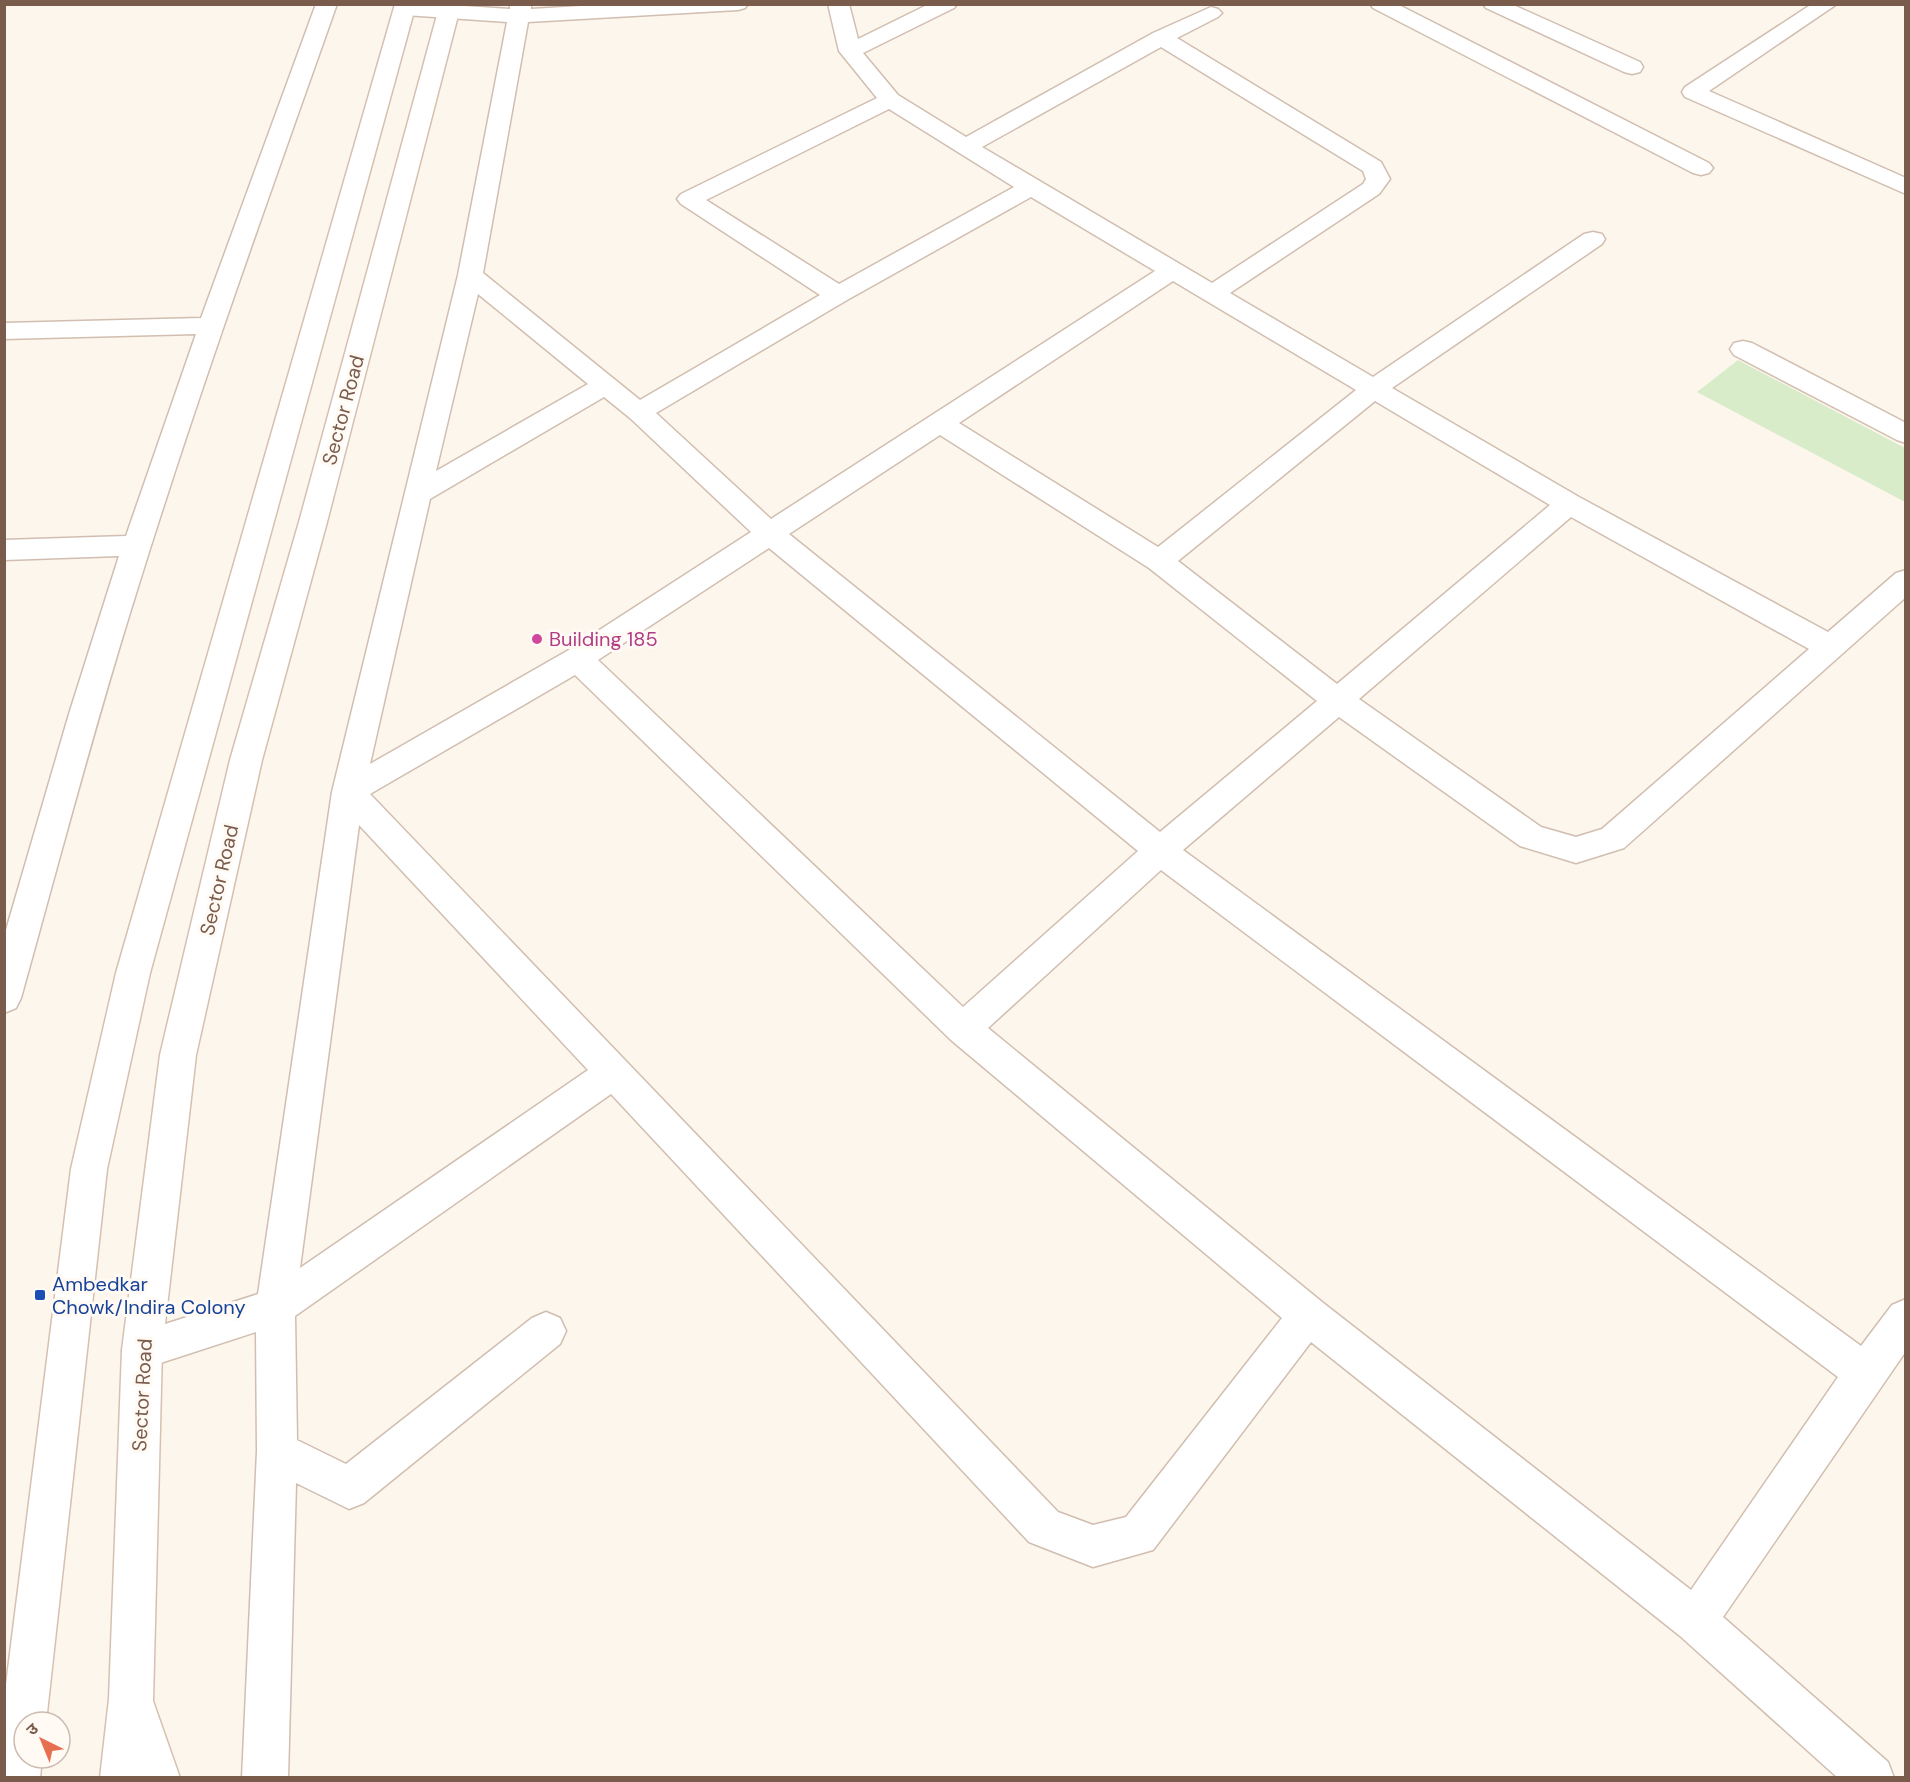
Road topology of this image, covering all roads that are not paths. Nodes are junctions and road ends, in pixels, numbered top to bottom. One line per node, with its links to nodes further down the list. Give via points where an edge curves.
1 (327, 4): 25 (street)
2 (738, 4): 10 (street)
3 (838, 4): 13 (street)
4 (947, 4): 13 (street)
5 (1380, 4): 17 (street)
6 (1493, 4): 14 (street)
7 (1827, 4): 19 (street, via 1693,92)
8 (405, 7): 9 (street); 56 (street, via 133,973 89,1169)
9 (450, 9): 10 (street); 52 (street, Sector Road, via 246,760 181,1044)
10 (520, 10): 22 (street)
11 (1211, 13): 12 (street)
12 (1161, 38): 16 (street); 23 (street, via 1372,167 1378,179 1371,189)
13 (850, 51): 15 (street)
14 (1632, 67)
15 (890, 100): 16 (street); 24 (street, via 689,199)
16 (965, 147): 18 (street)
17 (1701, 168)
18 (1031, 187): 21 (street); 24 (street)
19 (1905, 187)
20 (1593, 239): 29 (street)
21 (1173, 270): 23 (street); 31 (street)
22 (470, 274): 28 (street); 33 (street)
23 (1213, 293): 29 (street)
24 (838, 295): 30 (street)
25 (211, 326): 26 (street); 36 (street)
26 (4, 331)
27 (1743, 349): 32 (street)
28 (606, 385): 30 (street); 33 (street)
29 (1375, 388): 34 (street); 38 (street)
30 (639, 412): 35 (street)
31 (940, 423): 35 (street); 38 (street)
32 (1905, 434)
33 (417, 494): 43 (street)
34 (1569, 504): 40 (street); 42 (street)
35 (770, 534): 41 (street); 44 (street)
36 (136, 546): 37 (street); 45 (street)
37 (4, 550)
38 (1159, 561): 42 (street)
39 (1905, 580): 40 (street)
40 (1830, 648): 42 (street, via 1613,839 1576,850 1530,837)
41 (578, 659): 43 (street); 46 (street)
42 (1336, 699): 44 (street)
43 (348, 792): 47 (street); 48 (street)
44 (1160, 851): 46 (street); 53 (street)
45 (4, 998)
46 (963, 1029): 49 (street)
47 (614, 1072): 48 (street); 49 (street, via 1044,1527 1093,1546 1138,1535)
48 (275, 1307): 52 (street); 54 (street)
49 (1308, 1315): 55 (street)
50 (1905, 1318): 53 (street)
51 (546, 1331): 54 (street, via 349,1488)
52 (142, 1350): 57 (street, Sector Road)
53 (1865, 1373): 55 (street)
54 (277, 1451): 62 (street)
55 (1695, 1621): 63 (street)
56 (30, 1675): 58 (street); 59 (street)
57 (131, 1700): 60 (street, Sector Road); 61 (street)
58 (26, 1710)
59 (4, 1729)
60 (122, 1778)
61 (158, 1778)
62 (265, 1778)
63 (1872, 1778)

